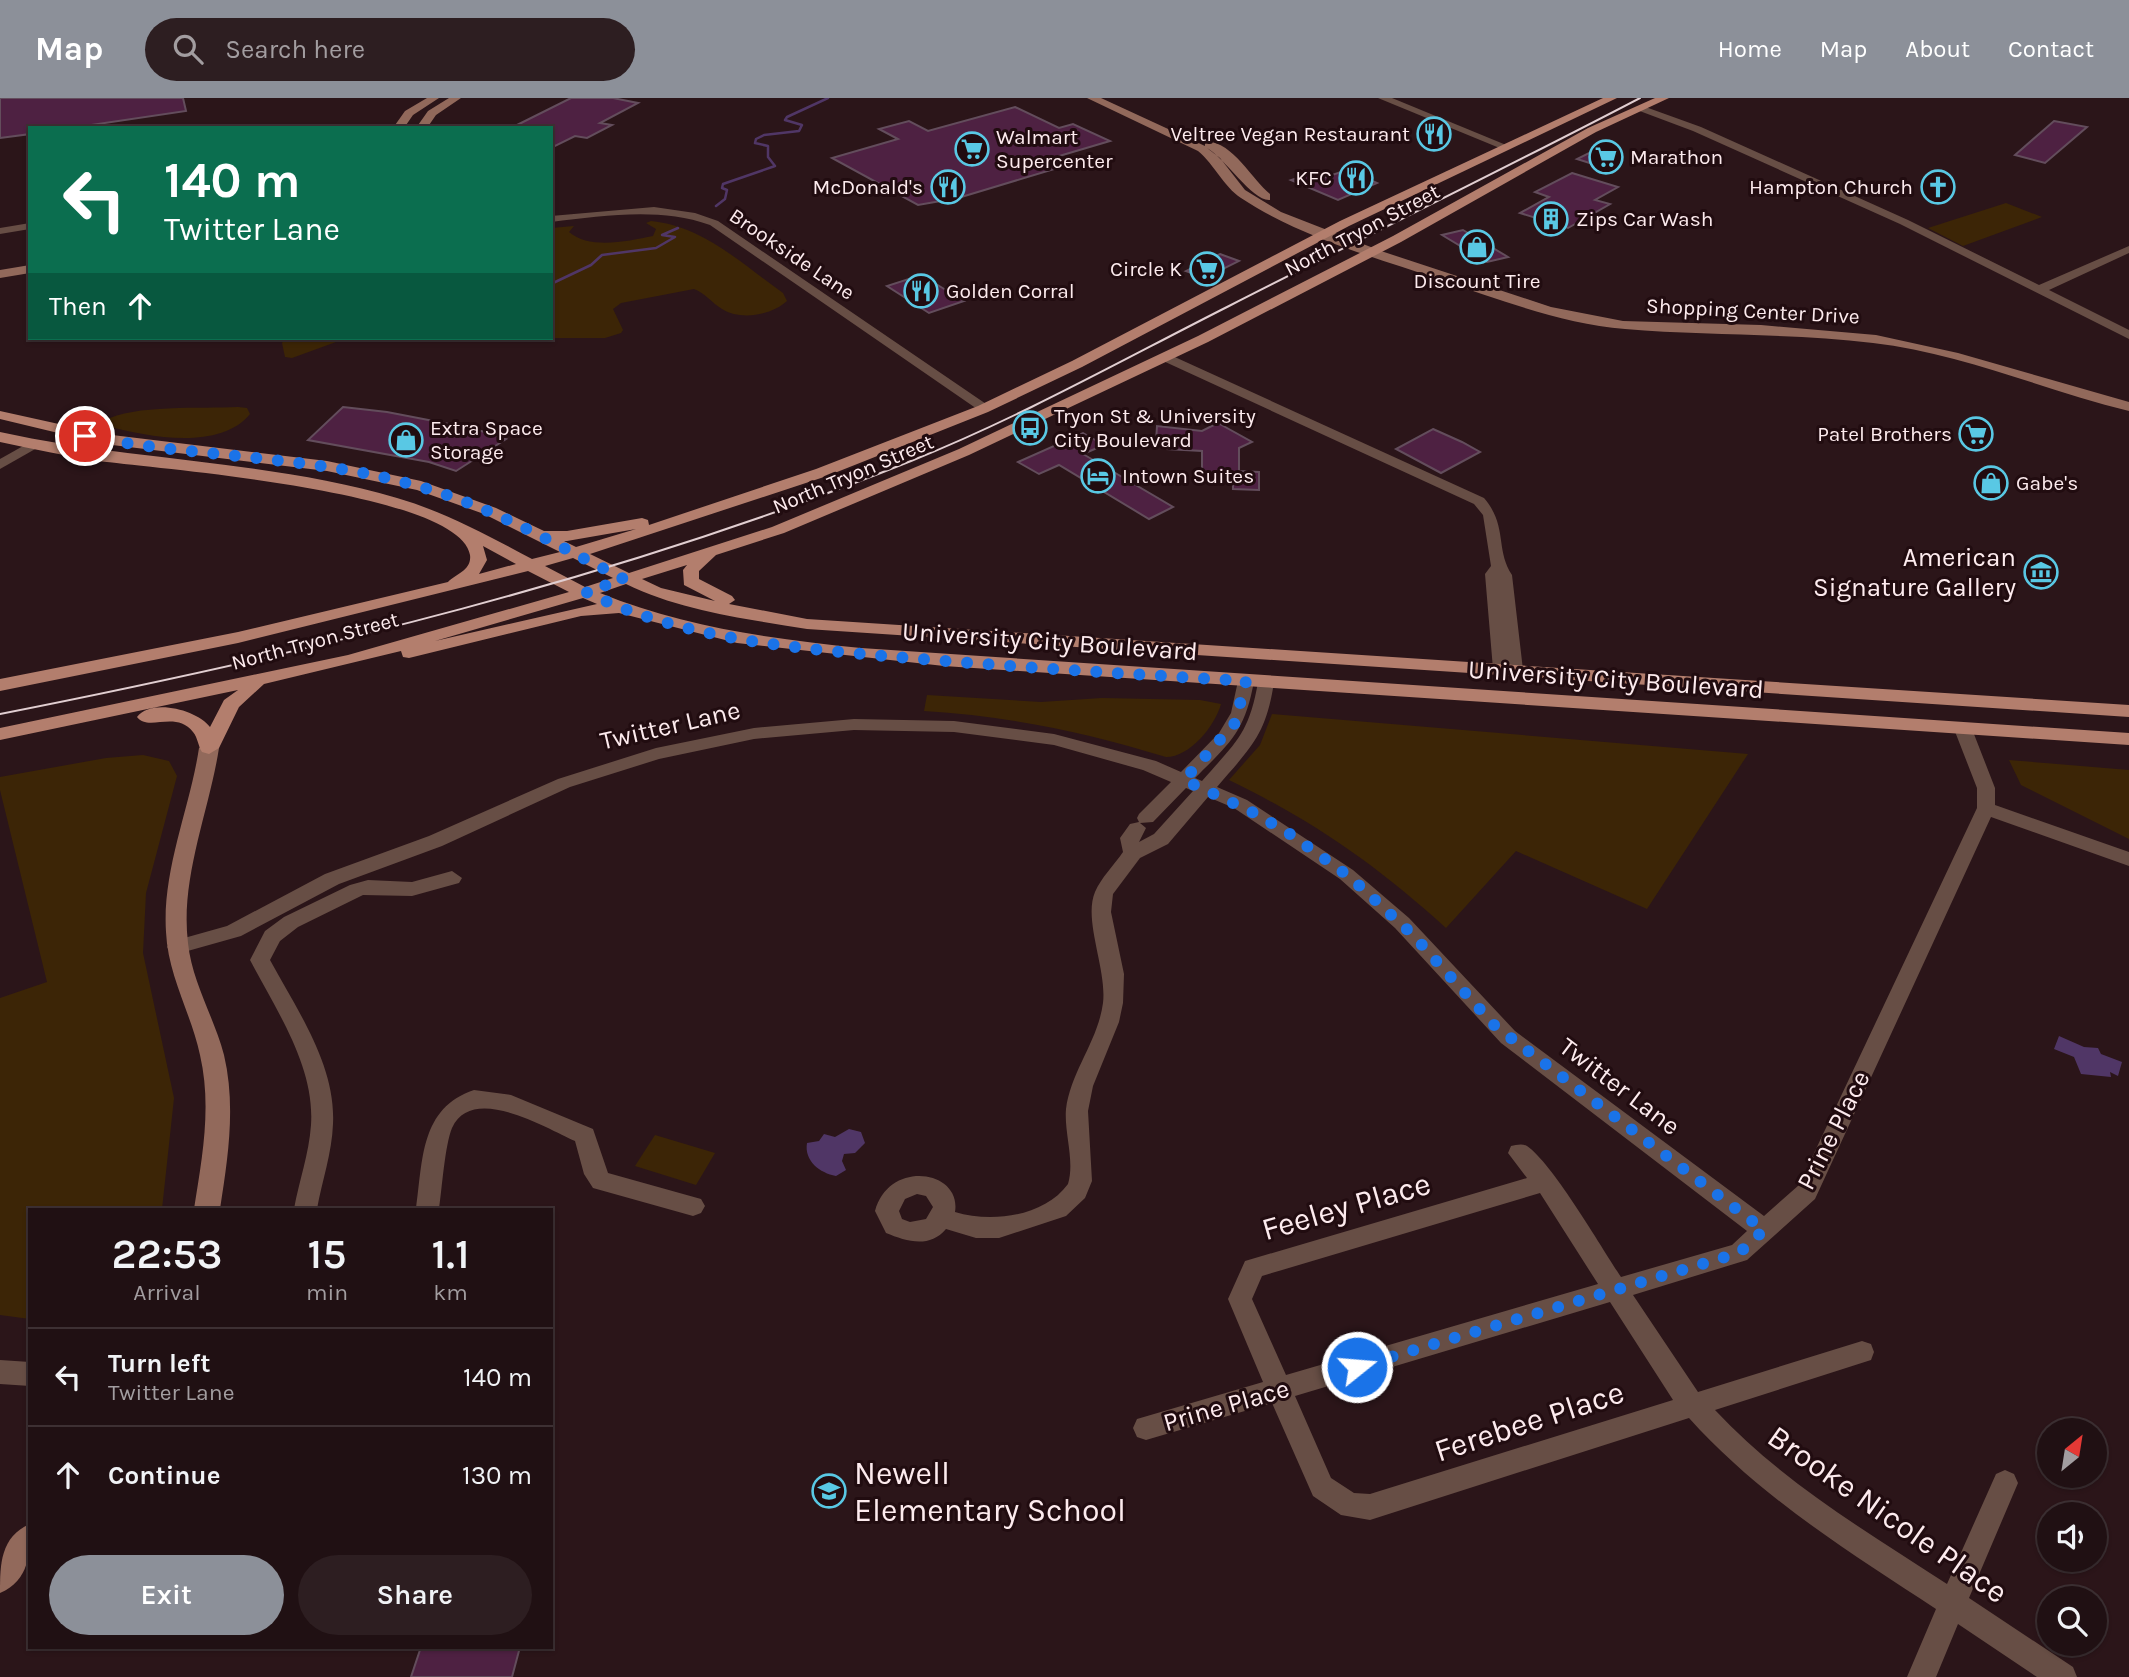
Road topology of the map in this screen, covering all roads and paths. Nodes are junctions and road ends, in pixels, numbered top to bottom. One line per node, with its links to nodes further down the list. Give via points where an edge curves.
1 (456, 98): 7 (street)
2 (1092, 98): 15 (street, via 1202,149 1251,201)
3 (1108, 98): 15 (street, via 1219,148 1240,165 1264,196)
4 (1383, 98): 11 (street)
5 (1612, 98): 11 (main road, North Tryon Street)
6 (1664, 98): 8 (main road, North Tryon Street)
7 (433, 103): 9 (street, via 409,113); 10 (street)
8 (1640, 108): 16 (main road, North Tryon Street); 24 (street, via 1840,192)
9 (399, 126)
10 (422, 126)
11 (1506, 146): 15 (main road, North Tryon Street)
12 (553, 219): 28 (street, Brookside Lane, via 642,211 682,214 714,223)
13 (28, 226): 14 (street)
14 (0, 231)
15 (1333, 231): 16 (street, Shopping Center Drive); 28 (main road, North Tryon Street)
16 (1379, 249): 26 (main road, North Tryon Street); 27 (street, Shopping Center Drive, via 1548,311 1602,322 1814,332 1892,342)
17 (2129, 249): 19 (street)
18 (2129, 257): 19 (street)
19 (2105, 259): 24 (street)
20 (0, 264): 21 (street)
21 (28, 266)
22 (28, 266): 23 (street)
23 (0, 274)
24 (2039, 290): 25 (street)
25 (2129, 335)
26 (1166, 357): 36 (main road, North Tryon Street, via 869,493); 48 (street, via 1479,501 1490,514 1504,575)
27 (2129, 407)
28 (985, 408): 33 (main road, North Tryon Street)
29 (0, 415): 35 (main road, University City Boulevard, via 104,439 373,475 466,501)
30 (0, 437): 31 (main road, University City Boulevard)
31 (32, 445): 32 (street); 34 (main road, University City Boulevard, via 351,491)
32 (0, 465)
33 (679, 521): 35 (main road, via 637,523 559,537); 37 (main road, North Tryon Street)
34 (453, 523): 38 (main road, University City Boulevard); 40 (main road, via 474,542 480,557 468,575)
35 (535, 534): 37 (main road, University City Boulevard)
36 (716, 551): 39 (main road, North Tryon Street); 43 (main road, via 694,566 691,583)
37 (574, 555): 38 (main road, North Tryon Street); 39 (main road, University City Boulevard)
38 (534, 565): 40 (main road, North Tryon Street); 41 (main road, University City Boulevard)
39 (624, 579): 41 (main road, North Tryon Street); 43 (main road, University City Boulevard, via 680,598)
40 (443, 589): 52 (main road, North Tryon Street, via 231,640)
41 (586, 592): 42 (main road, University City Boulevard); 45 (main road, North Tryon Street)
42 (629, 610): 45 (main road, via 581,611 433,649); 47 (main road, University City Boulevard, via 801,648)
43 (784, 620): 44 (main road, University City Boulevard, via 886,631)
44 (1250, 652): 46 (main road, University City Boulevard); 47 (main road, via 1243,661 1232,664 1101,663)
45 (351, 660): 49 (main road, North Tryon Street)
46 (1445, 665): 48 (main road, University City Boulevard); 50 (main road, via 1270,668 1256,670)
47 (1056, 669): 50 (main road, University City Boulevard)
48 (1508, 670): 53 (main road, University City Boulevard)
49 (273, 678): 55 (main road, North Tryon Street); 57 (main road, via 236,698)
50 (1246, 681): 51 (main road, University City Boulevard); 58 (street, via 1235,723)
51 (1266, 682): 54 (main road, University City Boulevard); 59 (street, via 1256,727)
52 (0, 685)
53 (2120, 710): 54 (main road, via 1967,713 1960,716)
54 (1963, 729): 56 (main road, University City Boulevard); 60 (street, via 1986,788)
55 (0, 735): 57 (main road, via 98,728 174,714 202,727)
56 (2129, 739)
57 (209, 748): 64 (street, via 179,892)
58 (1184, 780): 59 (street, Twitter Lane); 61 (street, via 1129,838); 64 (street, Twitter Lane, via 1087,748 970,728 862,724 744,735 656,754 563,783 452,834 361,865 220,937)
59 (1203, 788): 61 (street, via 1161,839); 72 (street, Twitter Lane, via 1320,853 1383,905 1479,1012 1508,1037)
60 (1986, 808): 62 (street); 72 (street, Prine Place, via 1807,1192)
61 (1133, 853): 71 (street, via 1104,892 1101,912 1114,974 1113,1003 1077,1111 1081,1181 1077,1191 1069,1203 1051,1214 995,1229)
62 (2129, 859)
63 (452, 878): 69 (street, via 412,889 357,890 291,922 266,945 260,960 309,1061 322,1108)
64 (177, 947): 68 (street, via 212,1055 218,1114)
65 (1519, 1153): 66 (street, Brooke Nicole Place)
66 (1545, 1182): 73 (street, Brooke Nicole Place); 77 (street, Feeley Place, via 1253,1268 1241,1299)
67 (693, 1206): 70 (street, via 601,1181 594,1174 585,1135 511,1104 474,1099 458,1106 442,1124)
68 (206, 1208)
69 (305, 1208)
70 (427, 1208)
71 (943, 1218)
72 (1764, 1230): 73 (street, Prine Place, via 1739,1253)
73 (1616, 1290): 77 (street, Prine Place); 78 (street, Brooke Nicole Place)
74 (1862, 1352): 78 (street, Ferebee Place)
75 (0, 1372): 76 (street)
76 (28, 1374)
77 (1279, 1391): 78 (street, Ferebee Place, via 1322,1486 1350,1506 1370,1507); 79 (street, Prine Place)
78 (1694, 1405): 83 (street, Brooke Nicole Place, via 1734,1449 1830,1523)
79 (1146, 1428)
80 (2005, 1483): 83 (street)
81 (28, 1542): 82 (street)
82 (0, 1578)
83 (1954, 1605): 84 (street); 85 (street, Brooke Nicole Place)
84 (1921, 1677)
85 (2063, 1677)

